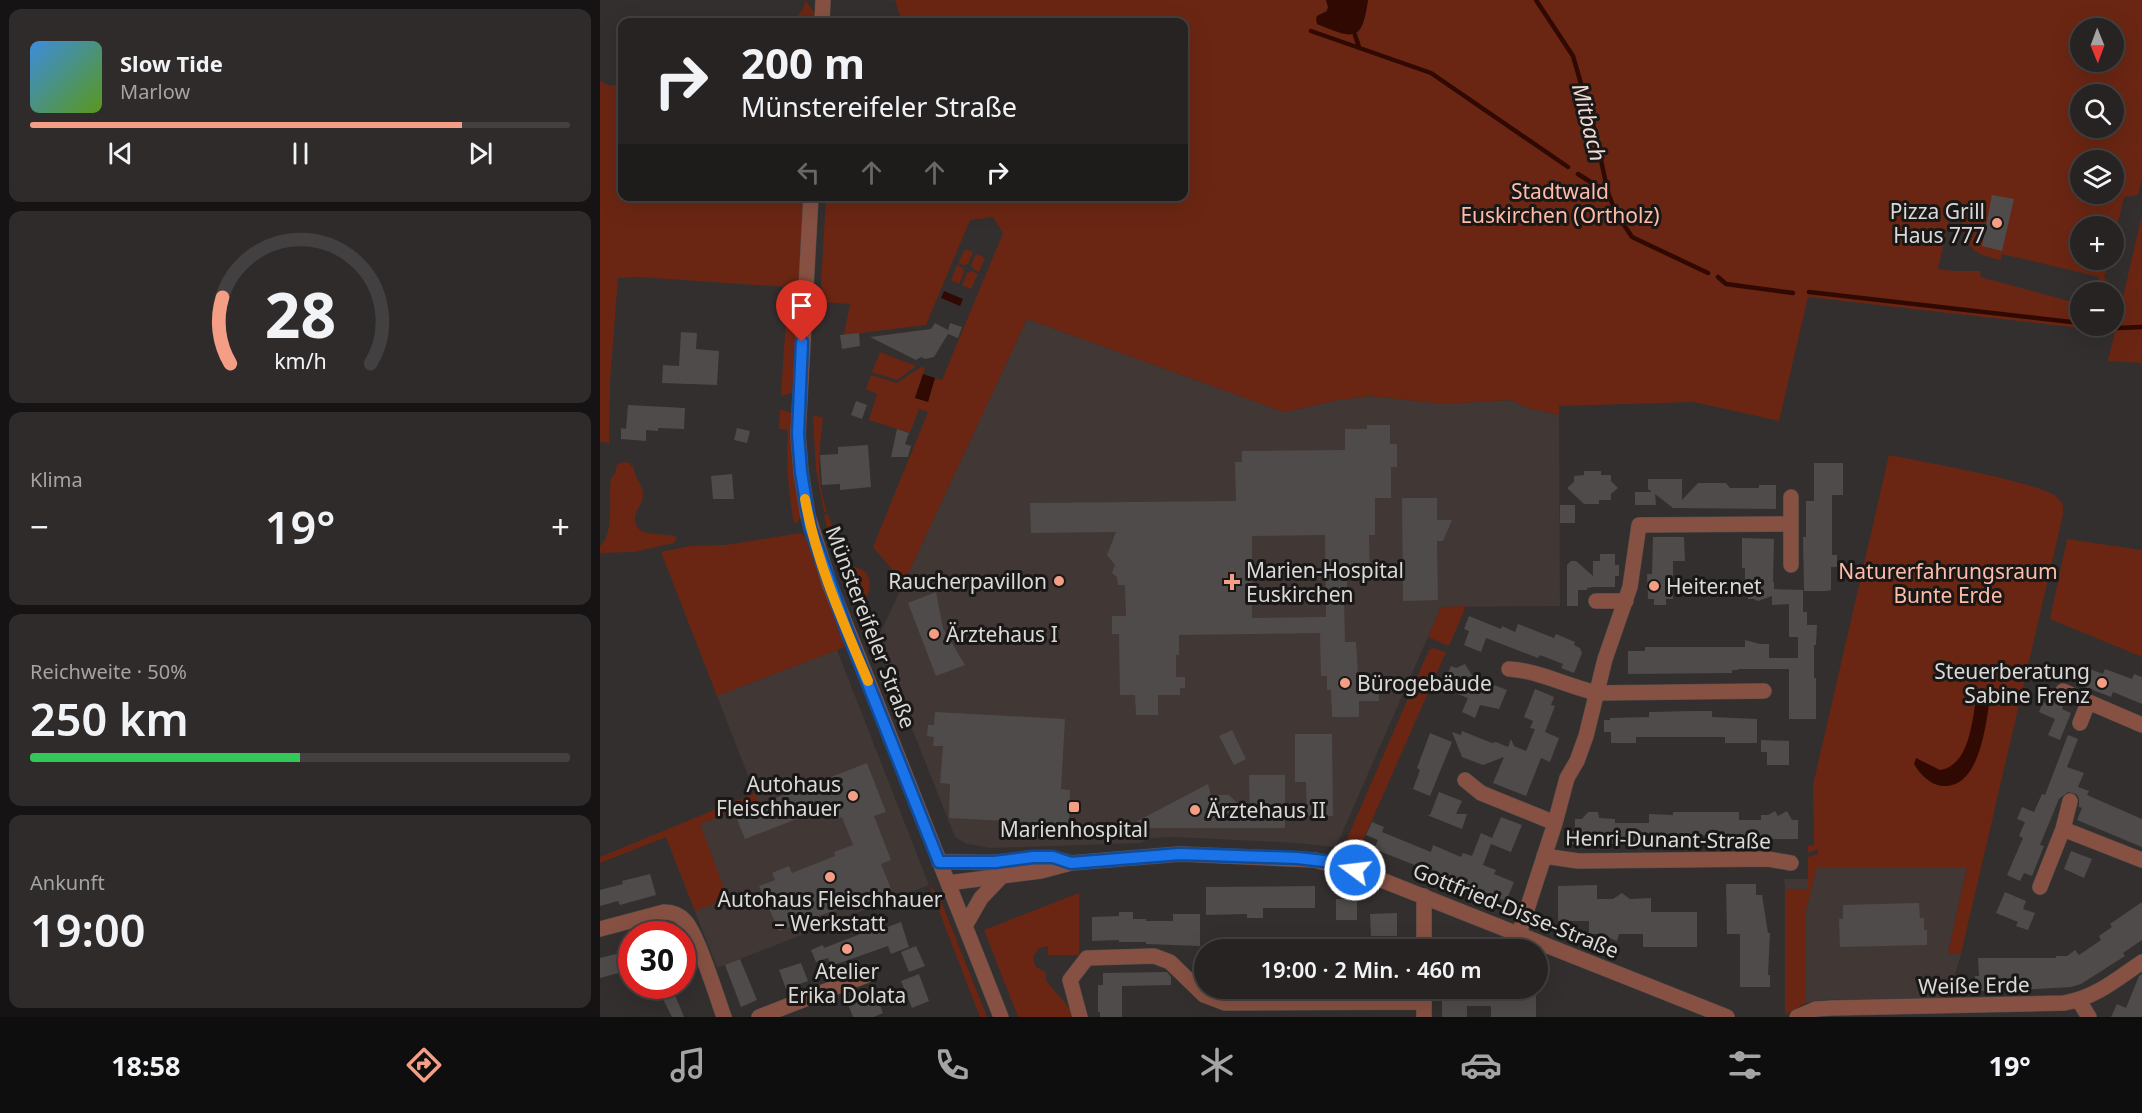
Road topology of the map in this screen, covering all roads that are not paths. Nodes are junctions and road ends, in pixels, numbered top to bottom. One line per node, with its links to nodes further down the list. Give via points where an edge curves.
1 (823, 0): 2 (street)
2 (822, 18)
3 (811, 201): 22 (street, Münstereifeler Straße, via 798,434 808,516 833,595)
4 (1791, 497): 5 (street)
5 (1791, 524): 6 (street); 8 (street, Henri-Dunant-Straße, via 1640,525)
6 (1791, 565)
7 (1596, 601): 8 (street)
8 (1626, 601): 12 (street, Henri-Dunant-Straße)
9 (1509, 669): 12 (street, via 1530,670)
10 (1764, 691): 12 (street)
11 (2063, 691): 13 (street)
12 (1596, 693): 18 (street, Henri-Dunant-Straße, via 1586,736 1567,778)
13 (2088, 703): 14 (street); 15 (street)
14 (2080, 723)
15 (2142, 726)
16 (1465, 780): 18 (street, Henri-Dunant-Straße, via 1481,793)
17 (2070, 801): 19 (street)
18 (1555, 823): 20 (street, Henri-Dunant-Straße)
19 (2063, 829): 21 (street); 27 (street)
20 (1544, 856): 24 (street, Henri-Dunant-Straße, via 1578,861 1768,859); 31 (street, Henri-Dunant-Straße)
21 (2142, 860)
22 (939, 862): 23 (street, Gottfried-Disse-Straße, via 1053,857); 26 (street, Münstereifeler Straße)
23 (1071, 863): 25 (street, Gottfried-Disse-Straße); 28 (street, Gottfried-Disse-Straße, via 1180,854 1297,858 1355,870)
24 (1791, 863)
25 (1002, 876): 26 (street, Gottfried-Disse-Straße); 29 (street, via 981,897)
26 (948, 883): 29 (street, Münstereifeler Straße)
27 (2040, 887)
28 (1424, 896): 31 (street, Gottfried-Disse-Straße); 32 (street)
29 (965, 926): 39 (street, Münstereifeler Straße)
30 (600, 929): 37 (street, via 664,912 681,917 691,930)
31 (1519, 934): 41 (street, Gottfried-Disse-Straße)
32 (1424, 939)
33 (2142, 962): 35 (street, Weiße Erde)
34 (867, 975): 38 (street)
35 (2079, 1001): 42 (street, Weiße Erde, via 1825,1009); 43 (street)
36 (1424, 1002): 40 (street, via 1225,1003 1204,995 1170,962 1154,956 1095,957 1083,961 1070,980)
37 (724, 1017)
38 (759, 1017)
39 (1001, 1017)
40 (1080, 1017)
41 (1727, 1017)
42 (1797, 1017)
43 (2089, 1017)

